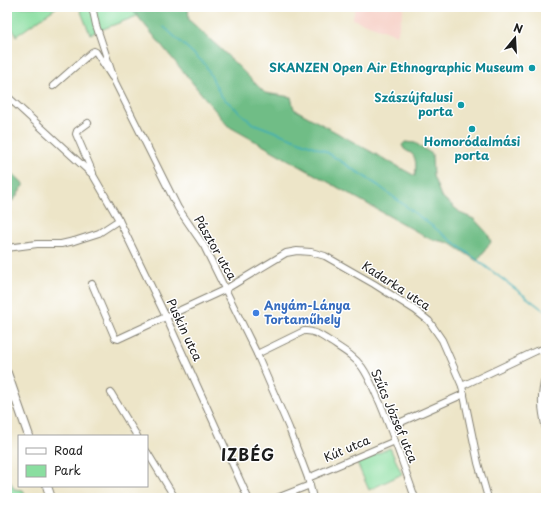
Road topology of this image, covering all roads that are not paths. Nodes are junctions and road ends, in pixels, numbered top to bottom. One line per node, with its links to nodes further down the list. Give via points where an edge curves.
1 (93, 11): 2 (street, Pásztor utca)
2 (115, 82): 3 (street, via 94,51); 10 (street, Pásztor utca, via 178,208 204,246)
3 (53, 86)
4 (8, 97): 6 (street, Puskin utca)
5 (88, 123): 6 (street, Puskin utca, via 76,134)
6 (94, 175): 7 (street, Puskin utca)
7 (119, 220): 8 (street, via 99,232 74,241); 11 (street, Puskin utca)
8 (7, 248)
9 (92, 284): 11 (street, Kadarka utca, via 115,338 118,339)
10 (226, 289): 11 (street, Kadarka utca); 13 (street, Pásztor utca); 16 (street, Kadarka utca, via 286,253 297,251 325,256 374,284 429,321 442,340)
11 (166, 317): 31 (street, Puskin utca)
12 (546, 348): 16 (street)
13 (257, 354): 20 (street, Szűcs József utca, via 304,331 314,332 352,356 363,368); 26 (street, Pásztor utca)
14 (7, 373): 19 (main road)
15 (546, 375): 21 (street, via 542,410)
16 (462, 386): 18 (street, Kadarka utca)
17 (111, 392): 23 (street)
18 (464, 394): 20 (street); 35 (street, Kadarka utca)
19 (11, 397): 22 (main road)
20 (390, 427): 24 (street, Szűcs József utca)
21 (546, 429)
22 (29, 435)
23 (136, 435)
24 (395, 441): 26 (street, Kút utca); 34 (street, Szűcs József utca)
25 (148, 454): 30 (street)
26 (308, 478): 27 (street, Pásztor utca)
27 (310, 485): 32 (street); 33 (street, Pásztor utca)
28 (47, 487): 29 (main road)
29 (51, 498)
30 (175, 498)
31 (248, 498)
32 (277, 498)
33 (313, 498)
34 (415, 498)
35 (488, 498)

